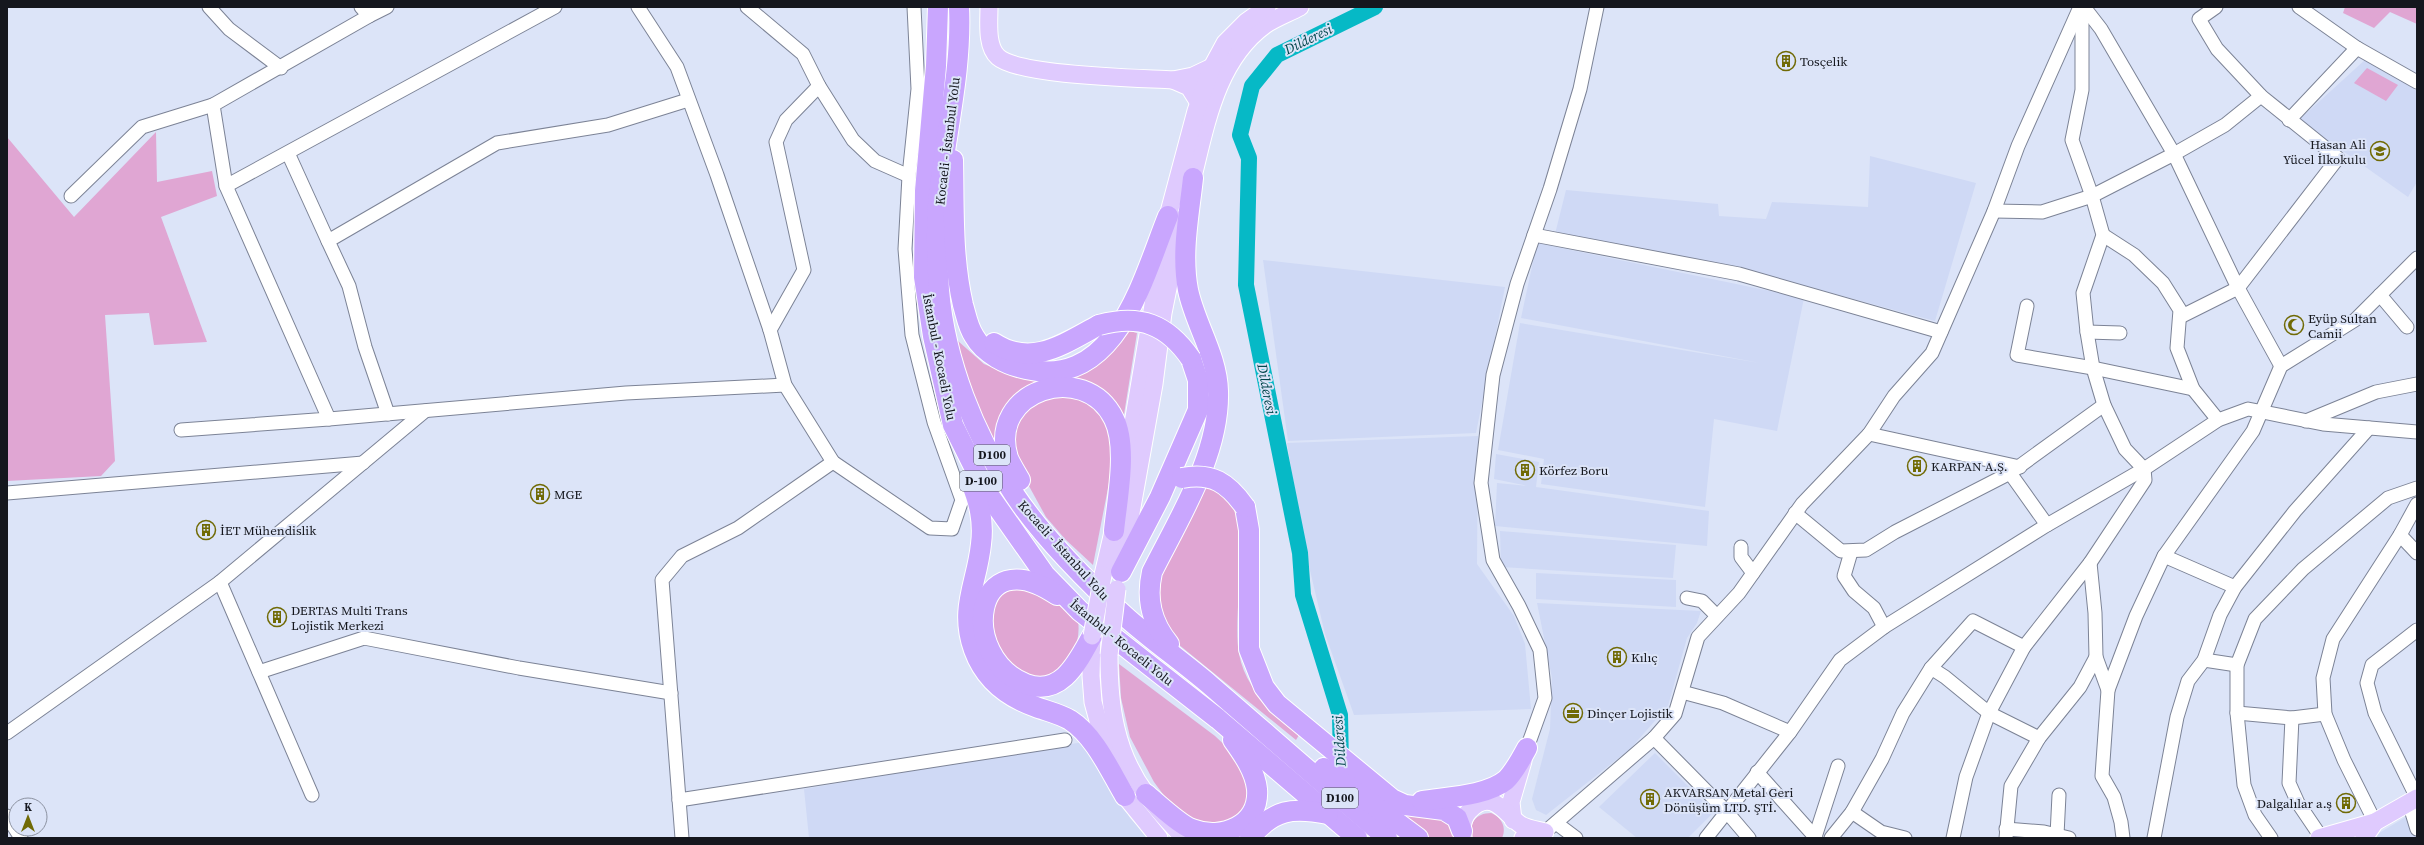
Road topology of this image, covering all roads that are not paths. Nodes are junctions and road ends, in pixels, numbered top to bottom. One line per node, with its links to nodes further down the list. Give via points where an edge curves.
1 (210, 7): 19 (street, via 229,29)
2 (387, 7): 16 (street)
3 (555, 7): 29 (street)
4 (638, 7): 25 (street, via 677,67)
5 (747, 7): 22 (street, via 803,54)
6 (914, 7): 31 (street, via 918,89)
7 (938, 7): 64 (highway, İstanbul - Kocaeli Yolu / D-100, via 936,66 925,191 924,277 933,336)
8 (959, 7): 24 (highway, Kocaeli - İstanbul Yolu / D100)
9 (989, 7): 20 (main road, via 993,48 998,57 1015,64 1068,73)
10 (1267, 7): 18 (main road, via 1246,22 1226,43)
11 (1300, 7): 32 (main road, via 1266,25 1242,46 1226,67)
12 (1597, 7): 38 (street, via 1580,89)
13 (2082, 7): 30 (street, via 2101,29); 35 (street, via 2082,90 2072,140); 36 (street, via 2018,146)
14 (2216, 7): 23 (street, via 2199,19 2217,49)
15 (2299, 7): 17 (street)
16 (365, 12): 19 (street)
17 (2357, 48): 21 (street); 28 (street)
18 (1212, 67): 20 (main road, via 1193,76); 26 (main road)
19 (281, 68): 27 (street)
20 (1173, 80): 26 (main road, via 1189,87)
21 (2417, 82)
22 (819, 86): 31 (street, via 853,140 874,161); 48 (street, via 786,120 776,142 804,270)
23 (2261, 96): 28 (street); 30 (street, via 2225,125)
24 (952, 98): 42 (highway, via 954,252); 79 (highway, Kocaeli - İstanbul Yolu / D100, via 938,197 939,290 945,328 958,380 979,432 1014,494)
25 (688, 100): 40 (street, via 608,125 497,143); 48 (street, via 717,175)
26 (1199, 103): 37 (main road)
27 (213, 105): 33 (street); 34 (street, via 142,127)
28 (2289, 120): 43 (street, via 2338,158)
29 (288, 153): 33 (street); 40 (street)
30 (2174, 154): 35 (street); 43 (street)
31 (909, 176): 69 (street, via 906,249 912,335 934,422 962,500 952,529 930,528)
32 (1193, 178): 88 (main road, via 1176,239 1147,428); 101 (highway, via 1185,245 1185,268 1188,291 1216,375 1218,408 1211,439 1193,493 1152,572 1150,582 1154,623)
33 (226, 186): 61 (street)
34 (70, 196)
35 (2092, 196): 36 (street, via 2042,212); 39 (street)
36 (1994, 211): 49 (street)
37 (1168, 216): 42 (highway, via 1143,285 1115,334 1100,352 1074,367 1040,372 1010,366 983,348 967,320); 80 (main road)
38 (1534, 235): 49 (street, via 1739,274); 117 (street, via 1517,284 1493,375 1481,483 1493,560 1540,650 1545,698)
39 (2102, 235): 46 (street, via 2134,255 2163,283 2180,310); 50 (street, via 2083,292)
40 (328, 241): 60 (street, via 349,286 365,347)
41 (2417, 258): 44 (street)
42 (957, 269): 75 (highway, bridge, via 977,324 986,337 1005,350 1017,353 1043,353 1099,326 1114,322 1154,325 1180,344 1191,359 1198,380 1198,410)
43 (2238, 288): 46 (street); 52 (street)
44 (2380, 295): 47 (street); 52 (street, via 2355,320)
45 (2027, 306): 53 (street, via 2017,355)
46 (2180, 317): 56 (street, via 2177,348)
47 (2407, 327)
48 (770, 330): 55 (street)
49 (1941, 332): 68 (street, via 1932,353 1894,396)
50 (2087, 332): 51 (street); 53 (street)
51 (2120, 333)
52 (2281, 366): 59 (street)
53 (2093, 368): 56 (street); 57 (street)
54 (2417, 384): 63 (street, via 2376,392)
55 (785, 385): 58 (street, via 626,393); 69 (street)
56 (2193, 389): 62 (street)
57 (2104, 406): 71 (street, via 2125,448); 72 (street)
58 (425, 411): 60 (street); 70 (street)
59 (2260, 411): 62 (street, via 2248,409); 63 (street); 85 (street, via 2253,431)
60 (388, 414): 61 (street)
61 (329, 419): 66 (street)
62 (2218, 420): 71 (street)
63 (2306, 421): 65 (street)
64 (953, 425): 92 (highway, İstanbul - Kocaeli Yolu / D-100, via 986,491 1017,537 1045,575); 124 (highway, via 980,503 982,524 982,544 967,607 974,650 984,671 996,686 1027,704 1070,720 1088,736)
65 (2369, 428): 67 (street); 90 (street, via 2295,511)
66 (181, 430)
67 (2417, 432)
68 (1869, 434): 72 (street); 77 (street)
69 (832, 462): 106 (street, via 738,528 682,556 662,580)
70 (363, 463): 74 (street); 89 (street)
71 (2144, 469): 78 (street); 86 (street, via 2145,480)
72 (2015, 470): 78 (street); 83 (street, via 1895,532 1866,550)
73 (2417, 488): 100 (street, via 2388,498 2303,569 2255,619)
74 (7, 493)
75 (1160, 497): 88 (highway); 120 (highway, bridge, via 1182,478 1204,477 1227,484 1245,507 1249,530 1249,649 1264,687 1277,704)
76 (2417, 504): 81 (street)
77 (1795, 513): 83 (street, via 1841,551); 87 (street)
78 (2047, 525): 94 (street)
79 (1042, 529): 80 (highway, via 1008,458 1006,438 1009,419 1020,402 1039,391 1071,387 1086,391 1103,402 1114,419 1120,441); 101 (highway, Kocaeli - İstanbul Yolu / D100, via 1126,618)
80 (1114, 531): 88 (main road)
81 (2400, 535): 84 (street); 109 (street, via 2333,639 2323,678)
82 (1742, 547): 87 (street, via 1742,557)
83 (1851, 552): 94 (street, via 1844,576 1854,591 1874,608)
84 (2417, 553)
85 (2164, 556): 90 (street); 104 (street, via 2136,616)
86 (2090, 563): 97 (street); 98 (street)
87 (1753, 573): 93 (street, via 1739,593)
88 (1114, 579): 96 (main road, bridge); 121 (main road, bridge, via 1109,695 1117,735 1130,766)
89 (220, 582): 103 (street); 113 (street)
90 (2235, 587): 99 (street, via 2220,615)
91 (1687, 598): 93 (street, via 1702,601)
92 (1080, 611): 96 (highway, via 1042,585 1019,578 1008,580 992,591 986,600 982,615 984,634 1001,667 1010,675 1034,687 1047,686 1067,677); 111 (highway, İstanbul - Kocaeli Yolu / D-100)
93 (1717, 616): 105 (street, via 1698,637)
94 (1884, 627): 112 (street, via 1840,660)
95 (2417, 630): 126 (street, via 2372,665 2367,684 2375,713)
96 (1092, 636): 124 (main road, via 1093,702 1106,750)
97 (2024, 647): 102 (street, via 1973,621); 107 (street)
98 (2096, 657): 104 (street); 115 (street, via 2080,687)
99 (2204, 660): 100 (street); 158 (street, via 2188,681 2177,717)
100 (2237, 664): 108 (street)
101 (1190, 668): 129 (highway, Kocaeli - İstanbul Yolu / D100, via 1280,745 1320,773)
102 (1931, 668): 107 (street); 128 (street, via 1903,713 1882,760)
103 (259, 672): 106 (street, via 364,638 519,668); 122 (street)
104 (2108, 690): 157 (street, via 2102,776 2114,797)
105 (1682, 692): 112 (street, via 1723,703); 114 (street, via 1675,714)
106 (671, 693): 125 (street)
107 (1989, 713): 115 (street); 156 (street, via 1966,777)
108 (2237, 713): 110 (street); 159 (street, via 2244,785 2255,816)
109 (2325, 714): 110 (street); 133 (street, via 2344,760)
110 (2292, 718): 139 (street, via 2289,782 2298,803)
111 (1218, 719): 121 (highway, via 1242,753 1257,788 1256,801 1246,822 1224,833 1213,834 1192,829); 130 (highway, İstanbul - Kocaeli Yolu / D-100)
112 (1790, 732): 119 (street)
113 (7, 733)
114 (1654, 738): 127 (street); 134 (street)
115 (2039, 738): 136 (street, via 2011,786)
116 (1065, 740): 125 (street)
117 (1527, 748): 120 (highway, via 1506,780 1495,787 1468,794 1419,802 1405,800); 131 (main road, via 1511,802)
118 (1838, 766): 153 (street)
119 (1757, 772): 127 (street); 153 (street)
120 (1373, 782): 137 (highway, via 1392,799 1405,805 1436,808 1451,813 1457,818)
121 (1146, 794): 143 (main road)
122 (312, 795)
123 (2059, 795): 138 (street)
124 (1125, 796): 142 (main road)
125 (679, 800): 141 (street)
126 (2414, 800): 133 (main road); 135 (street)
127 (1726, 811): 151 (street); 152 (street)
128 (1852, 812): 154 (street); 155 (street, via 1881,832)
129 (1369, 813): 146 (highway, D100); 147 (highway)
130 (1328, 814): 144 (highway, via 1311,811 1280,812 1267,819); 145 (highway, D100)
131 (1511, 815): 134 (main road, via 1521,825); 137 (main road, via 1497,804 1480,804 1466,814); 148 (main road, via 1514,823)
132 (7, 816): 140 (street)
133 (2375, 822): 139 (main road); 160 (main road)
134 (1551, 827): 149 (main road); 150 (street)
135 (2417, 829)
136 (2006, 833): 138 (street)
137 (1462, 834)
138 (2063, 836)
139 (2320, 837)
140 (22, 838)
141 (682, 838)
142 (1159, 838)
143 (1184, 838)
144 (1250, 838)
145 (1357, 838)
146 (1387, 838)
147 (1418, 838)
148 (1513, 838)
149 (1523, 838)
150 (1576, 838)
151 (1706, 838)
152 (1749, 838)
153 (1816, 838)
154 (1831, 838)
155 (1905, 838)
156 (1953, 838)
157 (2123, 838)
158 (2154, 838)
159 (2271, 838)
160 (2364, 838)

